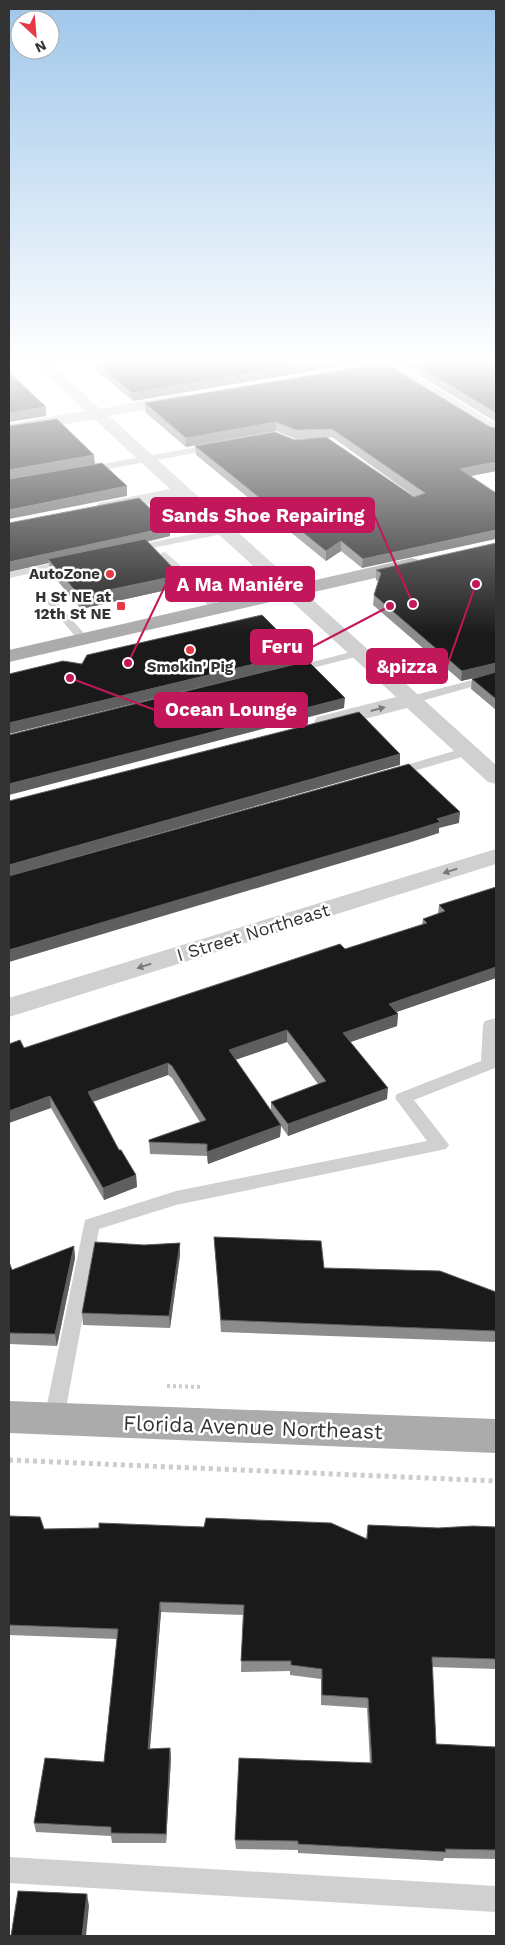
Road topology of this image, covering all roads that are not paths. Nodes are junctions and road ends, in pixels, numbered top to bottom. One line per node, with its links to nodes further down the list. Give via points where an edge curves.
1 (139, 453): 3 (street)
2 (181, 453): 3 (lane)
3 (146, 459): 4 (lane); 5 (street)
4 (72, 473)
5 (182, 492): 6 (street); 7 (street)
6 (85, 511)
7 (224, 531): 8 (lane); 13 (street)
8 (121, 552)
9 (165, 555): 15 (lane, via 203,591)
10 (432, 560): 13 (main road)
11 (74, 561): 12 (lane)
12 (9, 575)
13 (291, 592): 15 (main road); 17 (street)
14 (63, 597): 16 (lane, via 50,600)
15 (214, 609): 16 (main road)
16 (83, 639): 18 (main road)
17 (359, 653): 19 (lane); 21 (street)
18 (9, 656)
19 (286, 671)
20 (496, 677): 21 (lane)
21 (411, 700): 22 (street, one-way to 21); 23 (street)
22 (302, 728)
23 (468, 751): 24 (lane); 25 (street)
24 (382, 776)
25 (496, 777)
26 (496, 856): 27 (street, I Street Northeast, one-way to 27)
27 (9, 1008)
28 (496, 1023): 30 (lane, via 491,1025 489,1064 404,1098 440,1145 176,1198 91,1225)
29 (9, 1417): 30 (main road, Florida Avenue Northeast)
30 (54, 1419): 31 (main road, Florida Avenue Northeast)
31 (496, 1436)
32 (9, 1870): 33 (lane)
33 (496, 1899)

